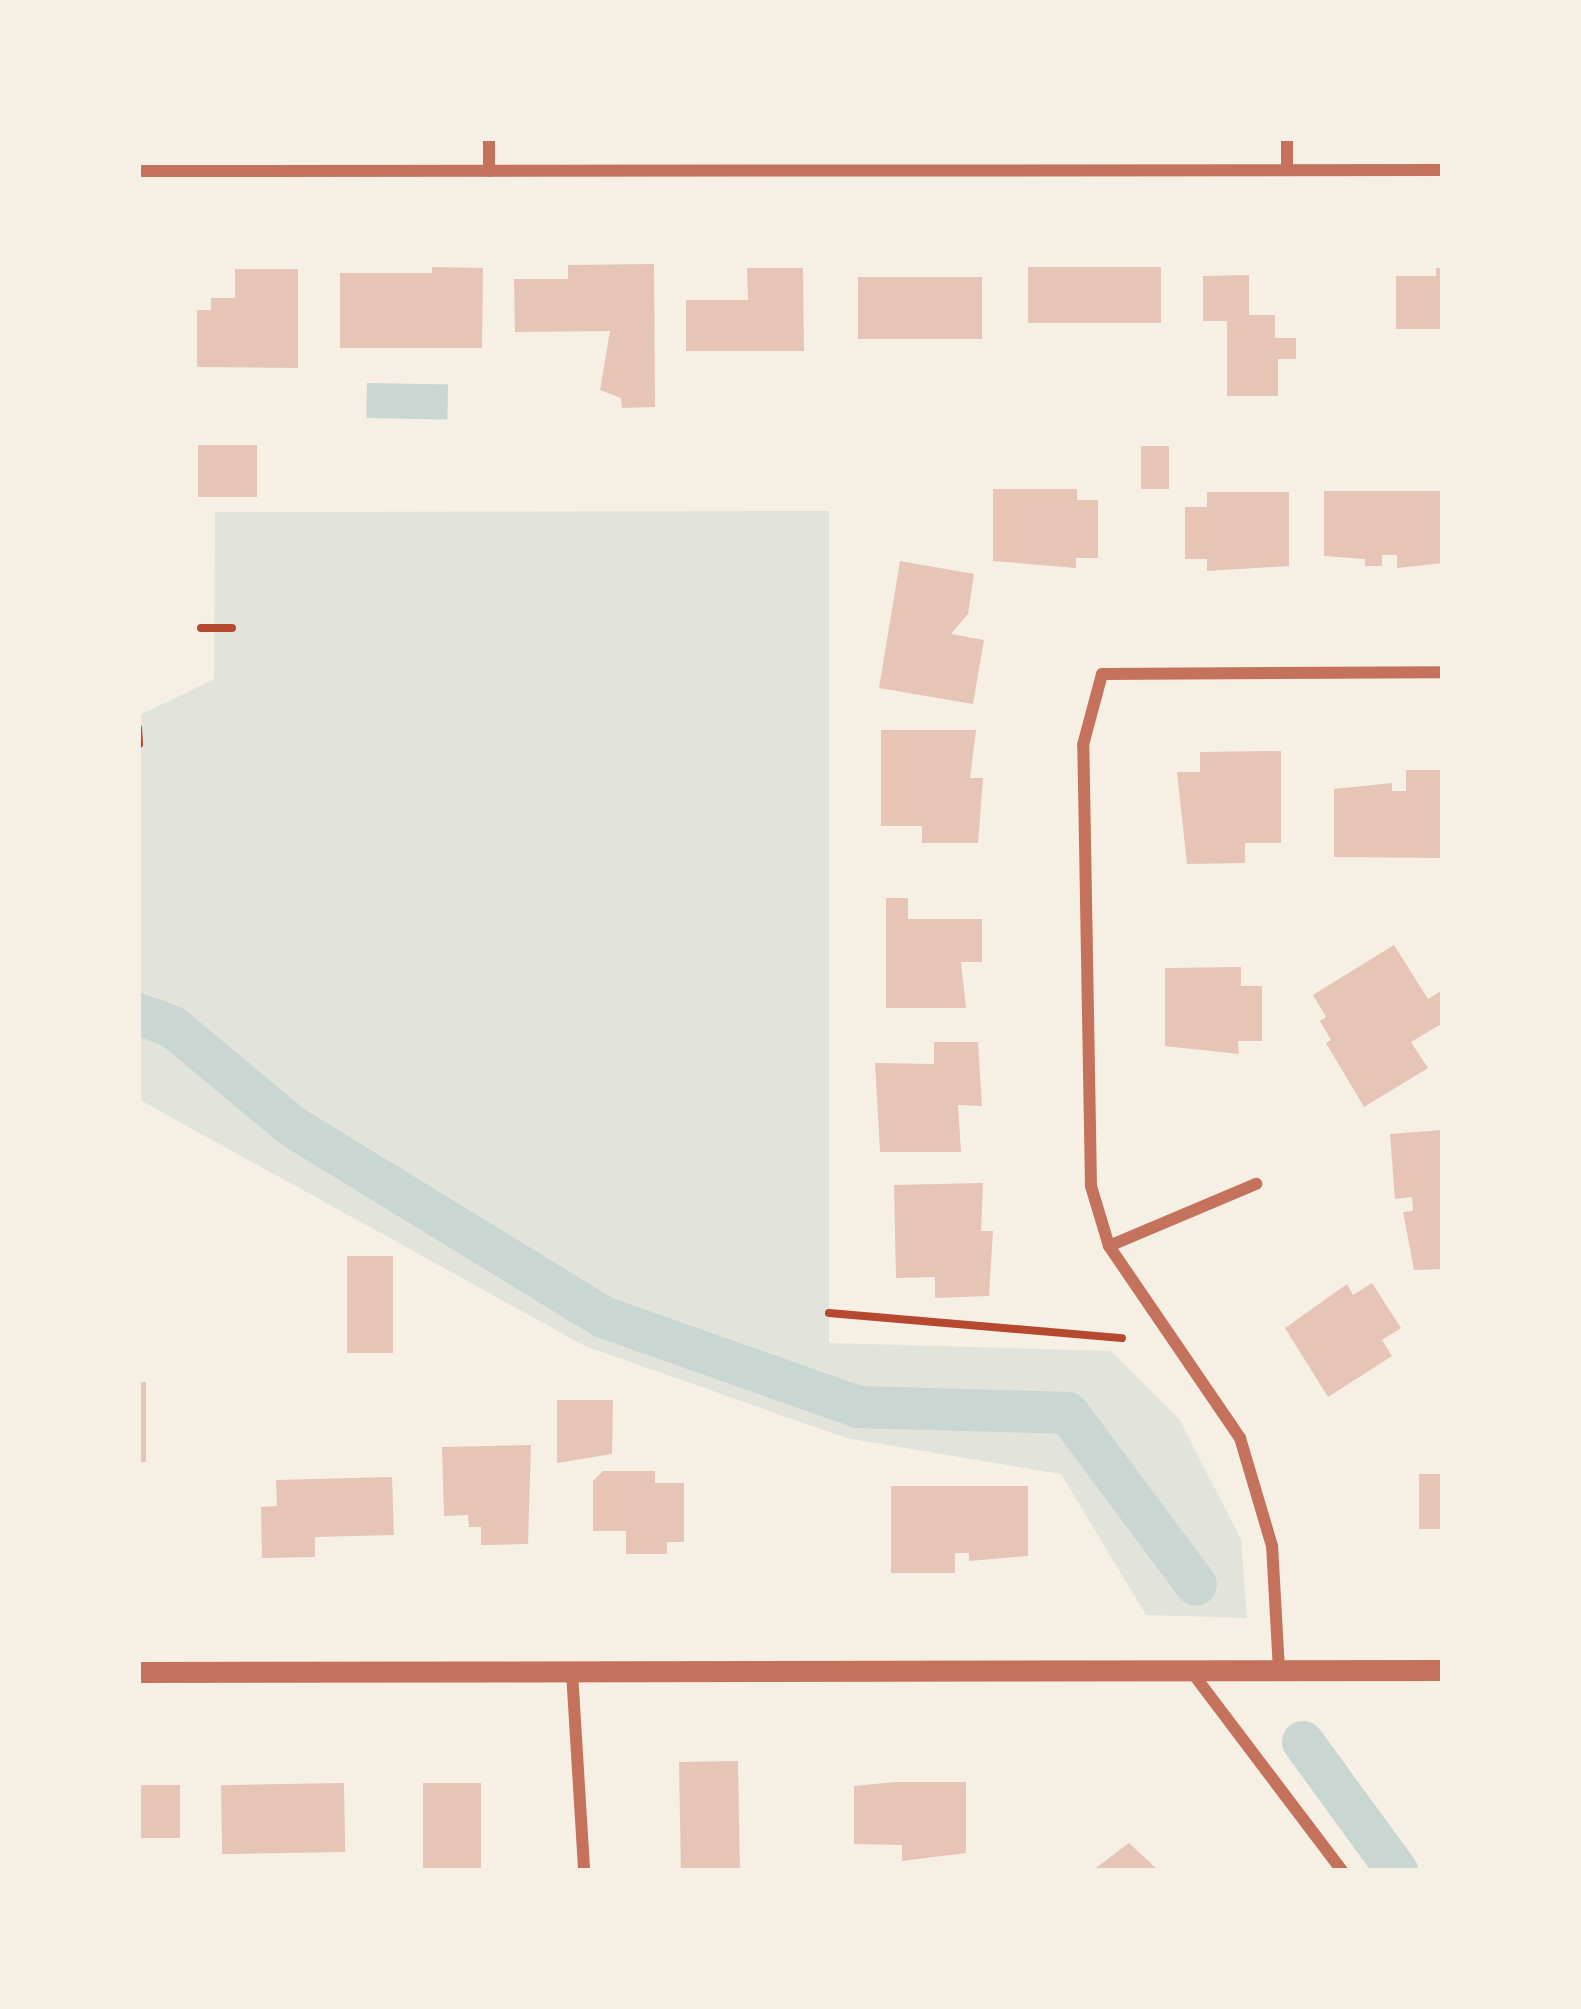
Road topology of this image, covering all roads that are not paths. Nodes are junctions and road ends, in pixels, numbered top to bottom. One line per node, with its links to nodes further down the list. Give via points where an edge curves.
1 (489, 138): 6 (street)
2 (1287, 138): 3 (street)
3 (1287, 170): 4 (street); 6 (street)
4 (1443, 170)
5 (138, 171): 6 (street)
6 (489, 171)
7 (1443, 672): 9 (street, via 1102,674 1083,745 1084,1084 1091,1186)
8 (1256, 1184): 9 (street)
9 (1108, 1246): 11 (street, via 1240,1438 1272,1546)
10 (1190, 1670): 11 (street); 14 (street); 16 (street)
11 (1279, 1670): 12 (street)
12 (1443, 1670)
13 (138, 1672): 14 (street)
14 (572, 1672): 15 (street)
15 (584, 1871)
16 (1342, 1871)

